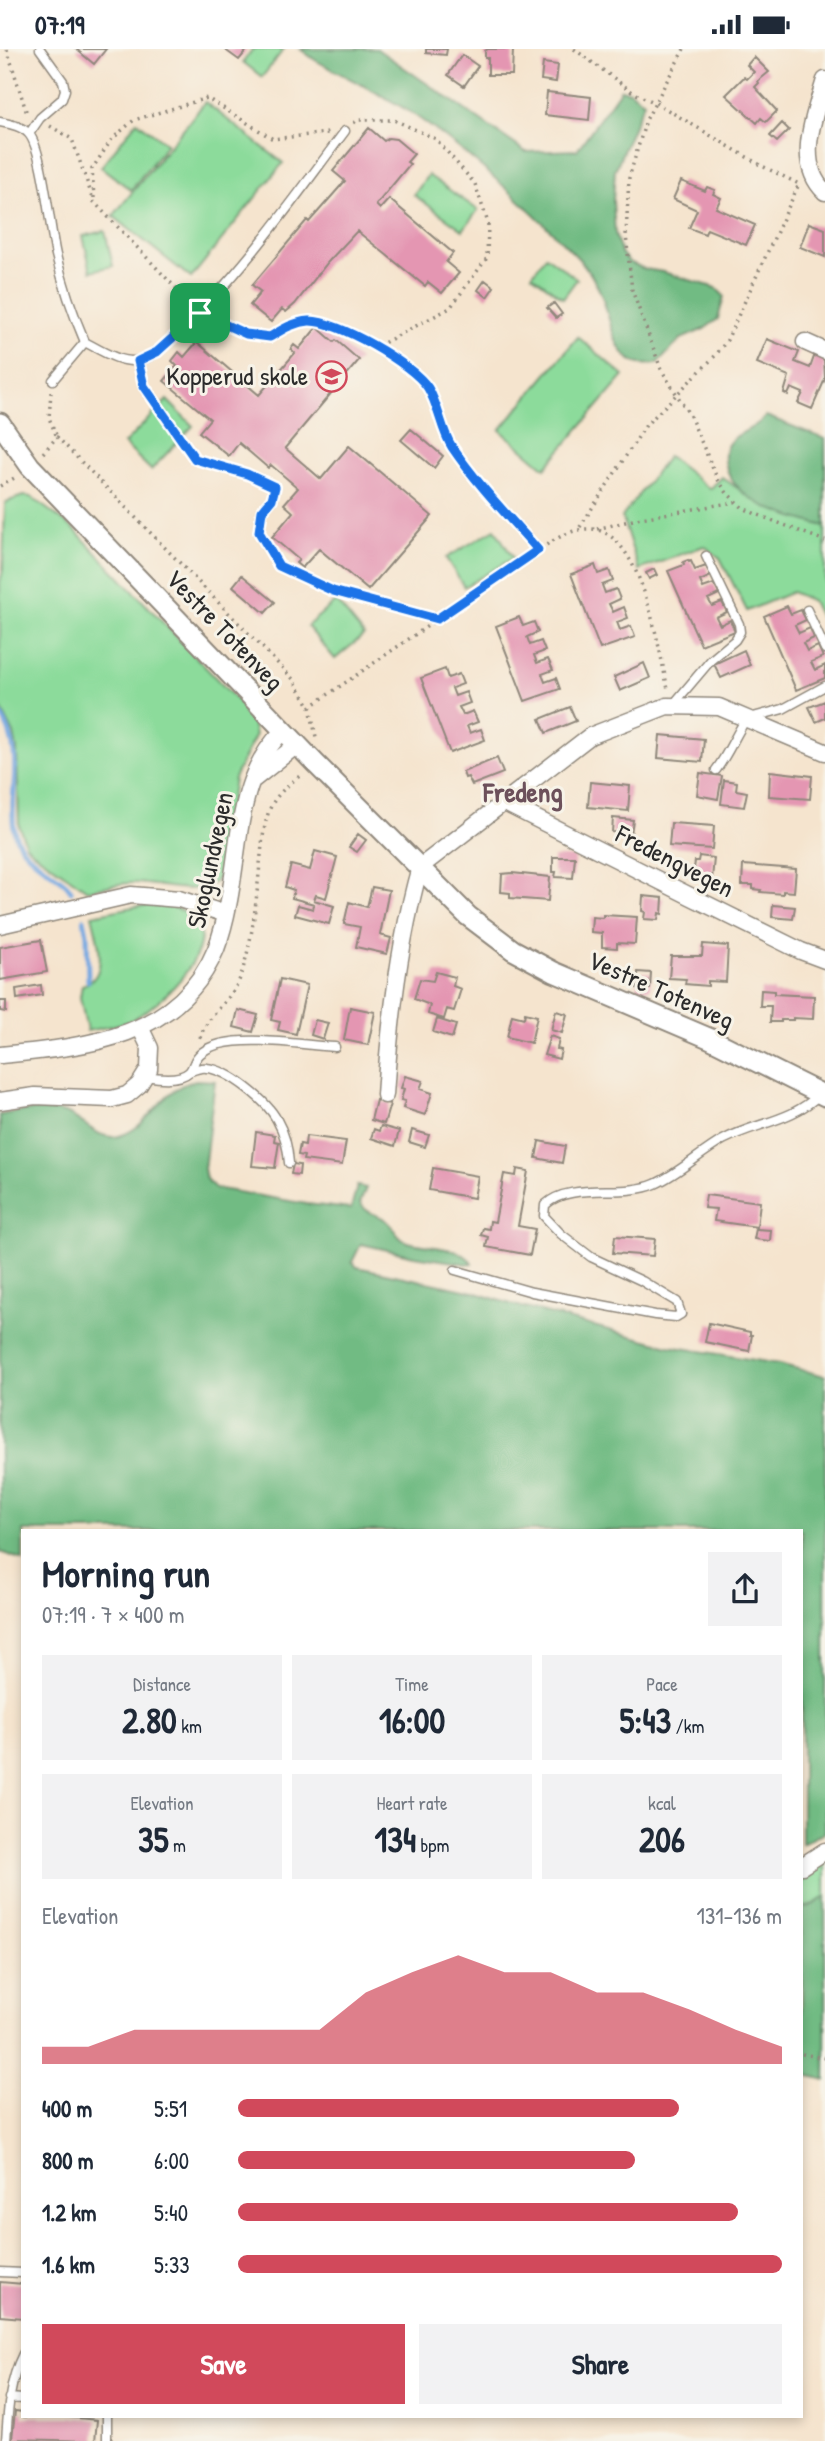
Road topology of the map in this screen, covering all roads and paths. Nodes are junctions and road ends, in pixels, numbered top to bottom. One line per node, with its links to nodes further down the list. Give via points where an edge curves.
1 (6, 49): 8 (path)
2 (40, 49): 8 (lane, via 65,90)
3 (574, 49): 6 (path, via 634,93)
4 (684, 49): 6 (path)
5 (825, 80): 10 (street, via 808,147 809,163)
6 (656, 103): 17 (path, via 643,128 629,178 627,252 639,311 661,369); 17 (path, via 799,184 727,340)
7 (0, 122): 8 (lane)
8 (31, 131): 11 (path, via 44,124 72,139 94,202); 12 (lane, via 56,255)
9 (345, 131): 11 (lane)
10 (820, 185)
11 (200, 313): 15 (lane, via 157,352); 25 (path, via 246,334 270,337 289,325 326,323 411,370 427,387 450,445)
12 (85, 342): 15 (lane, via 116,357); 16 (lane)
13 (806, 342): 14 (street)
14 (825, 351)
15 (138, 361): 28 (path, via 144,386 195,459 275,487 262,511 259,532 279,566 333,591)
16 (53, 380): 19 (path, via 50,418)
17 (677, 393): 21 (path, via 717,478); 23 (path, via 646,425)
18 (0, 423): 20 (street, Vestre Totenveg)
19 (57, 437): 20 (path); 32 (path, via 294,680)
20 (30, 466): 34 (street, Vestre Totenveg)
21 (735, 502): 22 (path); 24 (path)
22 (595, 529): 23 (path); 31 (path, via 616,539 634,566)
23 (578, 530): 25 (path)
24 (825, 541)
25 (538, 550): 28 (path)
26 (706, 556): 31 (lane, via 740,632)
27 (807, 610): 29 (lane)
28 (437, 619): 32 (path)
29 (825, 649)
30 (825, 686): 33 (lane, via 783,709)
31 (672, 706): 33 (street, via 719,708); 39 (street, via 590,736)
32 (310, 707): 35 (path)
33 (746, 719): 36 (street); 37 (lane)
34 (291, 737): 40 (street, Vestre Totenveg); 41 (street, Skoglundvegen, via 254,779 243,810)
35 (319, 745)
36 (825, 752)
37 (716, 770)
38 (301, 775): 47 (path, via 284,788 270,809 248,951 233,993 201,1033)
39 (505, 803): 40 (street); 43 (street, Fredengvegen)
40 (420, 867): 50 (street, via 388,1044); 51 (street, Vestre Totenveg, via 468,916 513,950 711,1039)
41 (226, 914): 42 (street, via 179,899 131,895); 44 (street, Skoglundvegen, via 202,975 180,1000)
42 (0, 925)
43 (825, 960)
44 (140, 1027): 46 (street, Skoglundvegen, via 114,1039); 49 (street, via 150,1048)
45 (335, 1048): 47 (lane, via 220,1044)
46 (0, 1055)
47 (195, 1059): 48 (lane)
48 (191, 1071): 49 (lane, via 174,1077); 53 (lane, via 205,1067 222,1071 259,1099 276,1118 288,1146)
49 (146, 1076): 52 (street, via 120,1098 55,1095)
50 (385, 1095)
51 (822, 1095): 54 (lane, via 799,1112 707,1149 655,1184 570,1194 544,1205 544,1216 578,1248 677,1302 681,1314 676,1317 532,1292)
52 (0, 1101)
53 (289, 1163)
54 (455, 1270)
55 (825, 1851): 56 (street)
56 (803, 1865)
57 (803, 2054): 58 (path)
58 (825, 2058)
59 (0, 2272): 60 (lane)
60 (21, 2273)
61 (21, 2358): 62 (lane)
62 (9, 2398): 63 (lane); 65 (lane)
63 (21, 2399)
64 (107, 2418): 66 (lane)
65 (6, 2441)
66 (107, 2441)

